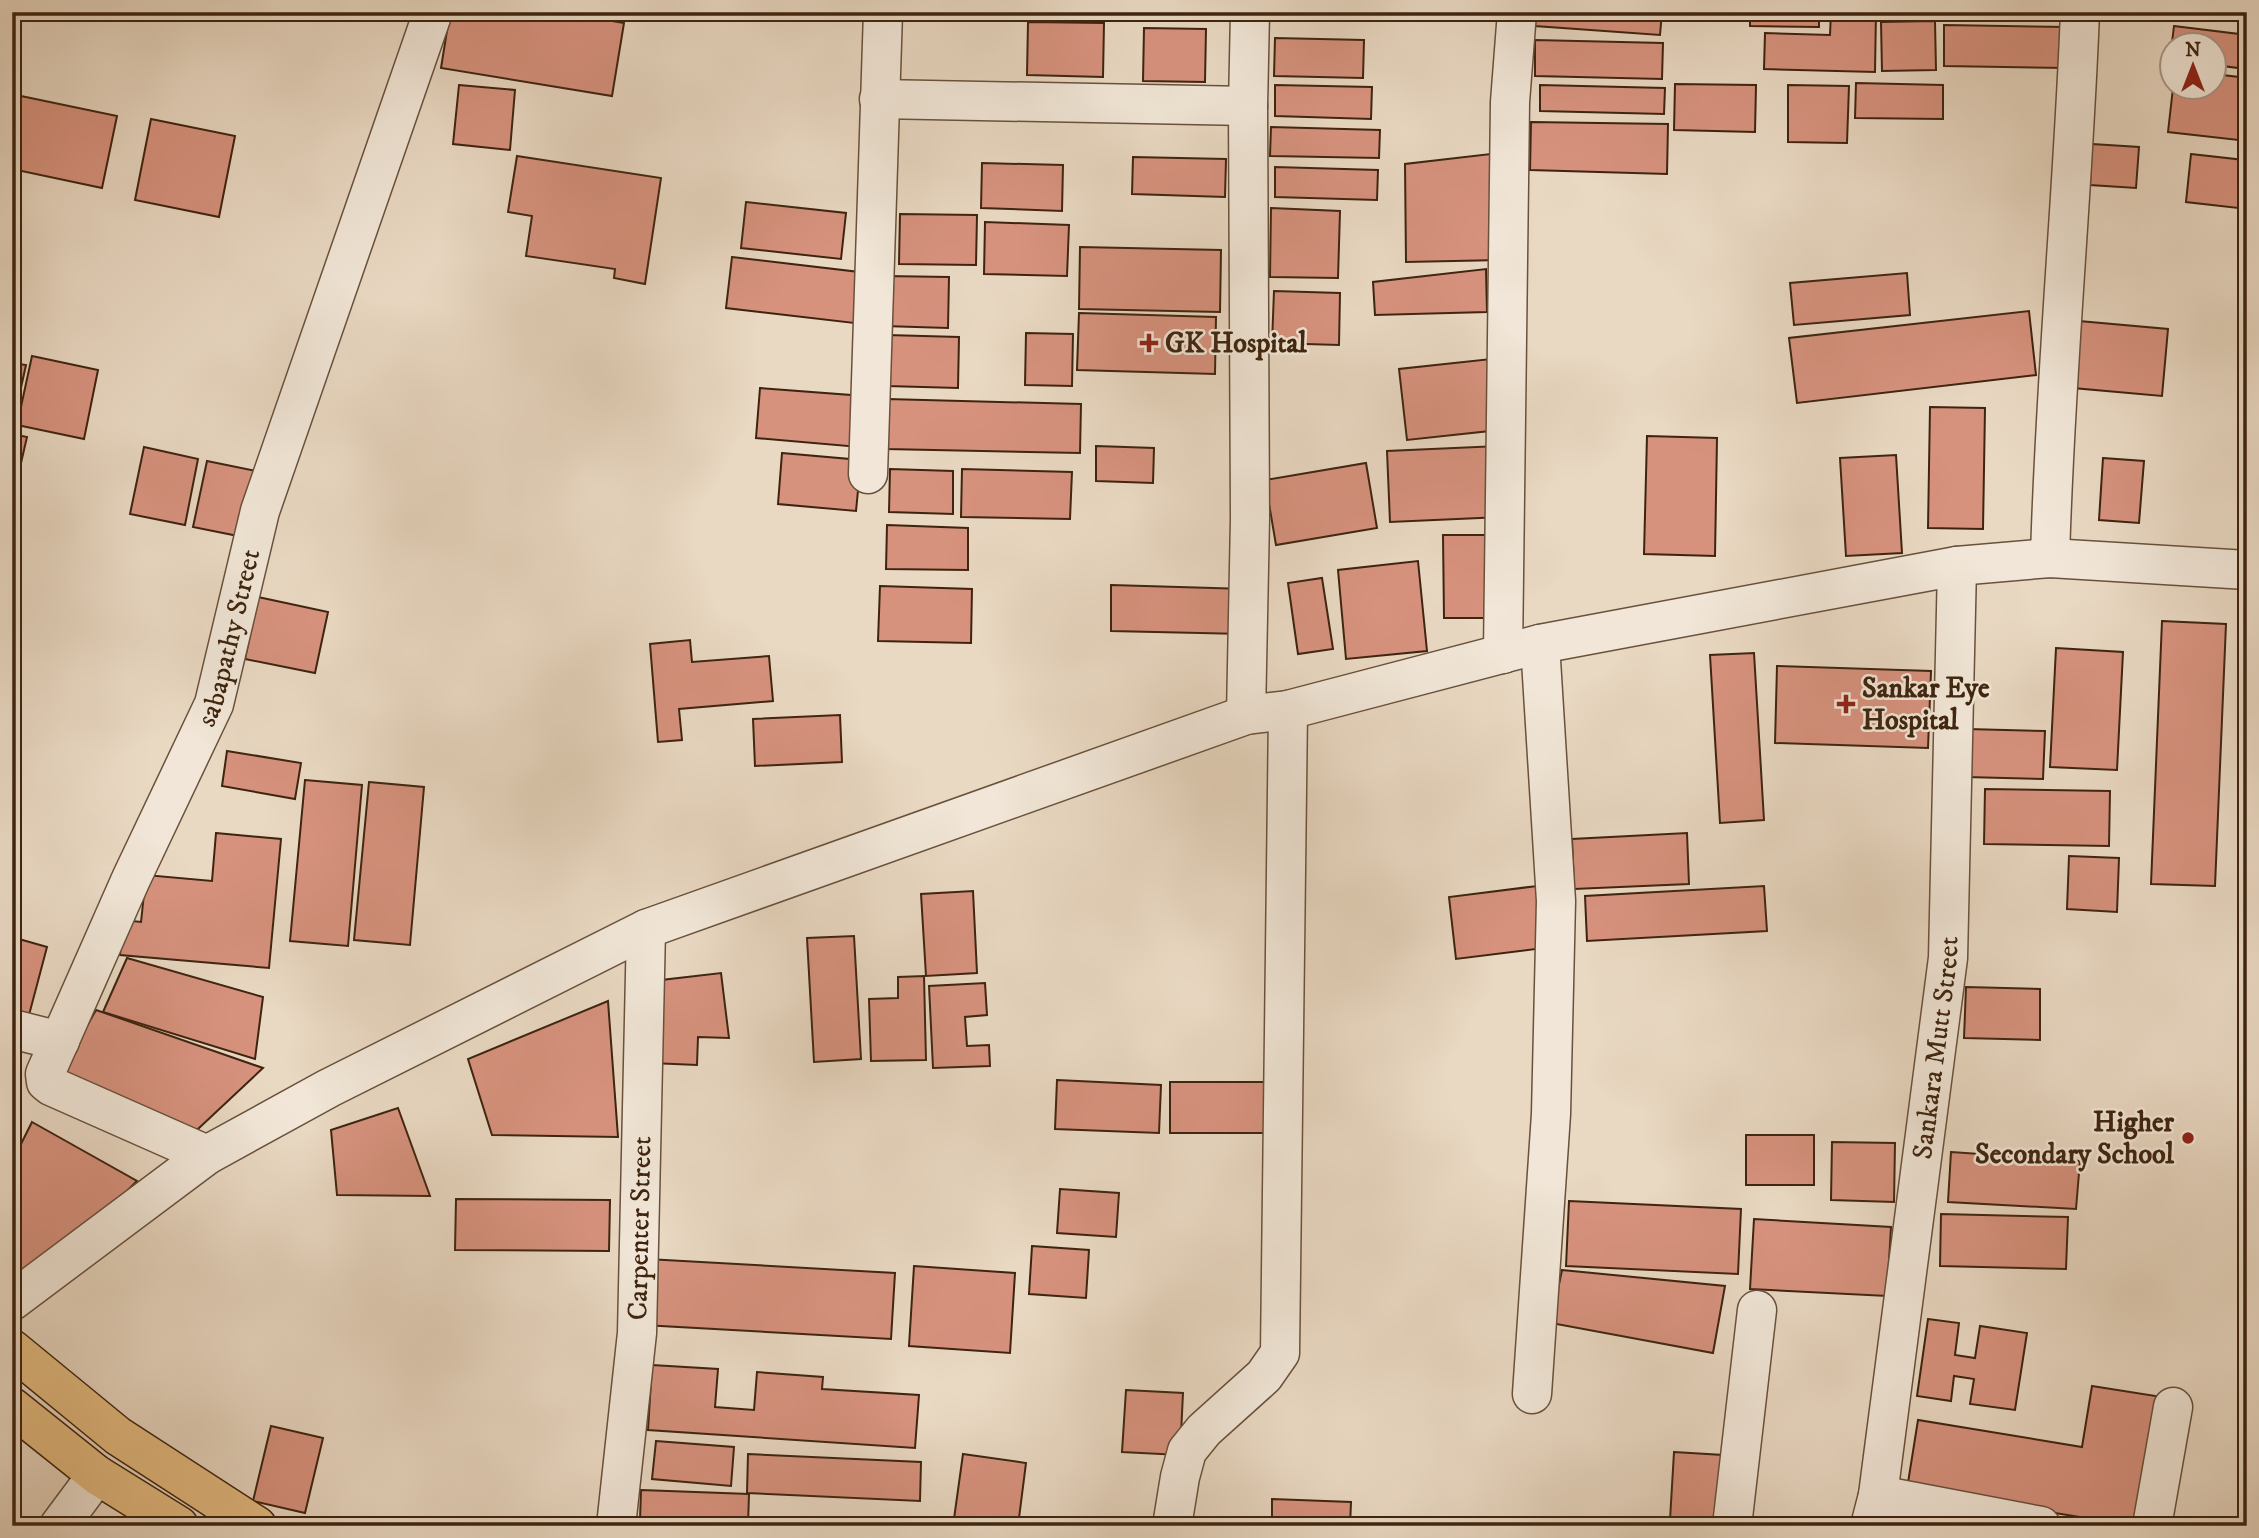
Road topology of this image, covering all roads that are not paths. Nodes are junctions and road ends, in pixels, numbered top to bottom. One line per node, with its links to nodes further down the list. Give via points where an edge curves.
1 (433, 12): 18 (street, sabapathy Street, via 260,511 214,704)
2 (883, 12): 6 (street)
3 (1250, 12): 7 (street)
4 (1517, 12): 13 (street, via 1510,102)
5 (2080, 12): 9 (street)
6 (879, 99): 7 (street); 8 (street)
7 (1248, 106): 15 (street)
8 (868, 474)
9 (2050, 558): 10 (street); 11 (street)
10 (1957, 566): 12 (street); 27 (street, Sankara Mutt Street, via 1948,958)
11 (2247, 570)
12 (1540, 644): 13 (street); 23 (street, via 1556,901 1551,1114)
13 (1503, 654): 14 (street)
14 (1288, 710): 15 (street); 32 (street, via 1280,1353 1264,1376 1187,1451)
15 (1246, 715): 16 (street)
16 (646, 929): 19 (street, via 329,1088); 31 (street, Carpenter Street, via 637,1333)
17 (12, 1029): 18 (street)
18 (60, 1041): 19 (street, sabapathy Street, via 45,1074 51,1086)
19 (207, 1156): 20 (street)
20 (12, 1301)
21 (1757, 1310): 33 (street)
22 (12, 1349): 30 (main road, via 118,1436)
23 (1532, 1394)
24 (12, 1408): 26 (main road)
25 (2172, 1408): 35 (street)
26 (97, 1475): 28 (street); 29 (main road)
27 (1874, 1511): 34 (street)
28 (59, 1526)
29 (179, 1526)
30 (257, 1526)
31 (616, 1526)
32 (1172, 1526)
33 (1732, 1526)
34 (2041, 1526)
35 (2152, 1526)

